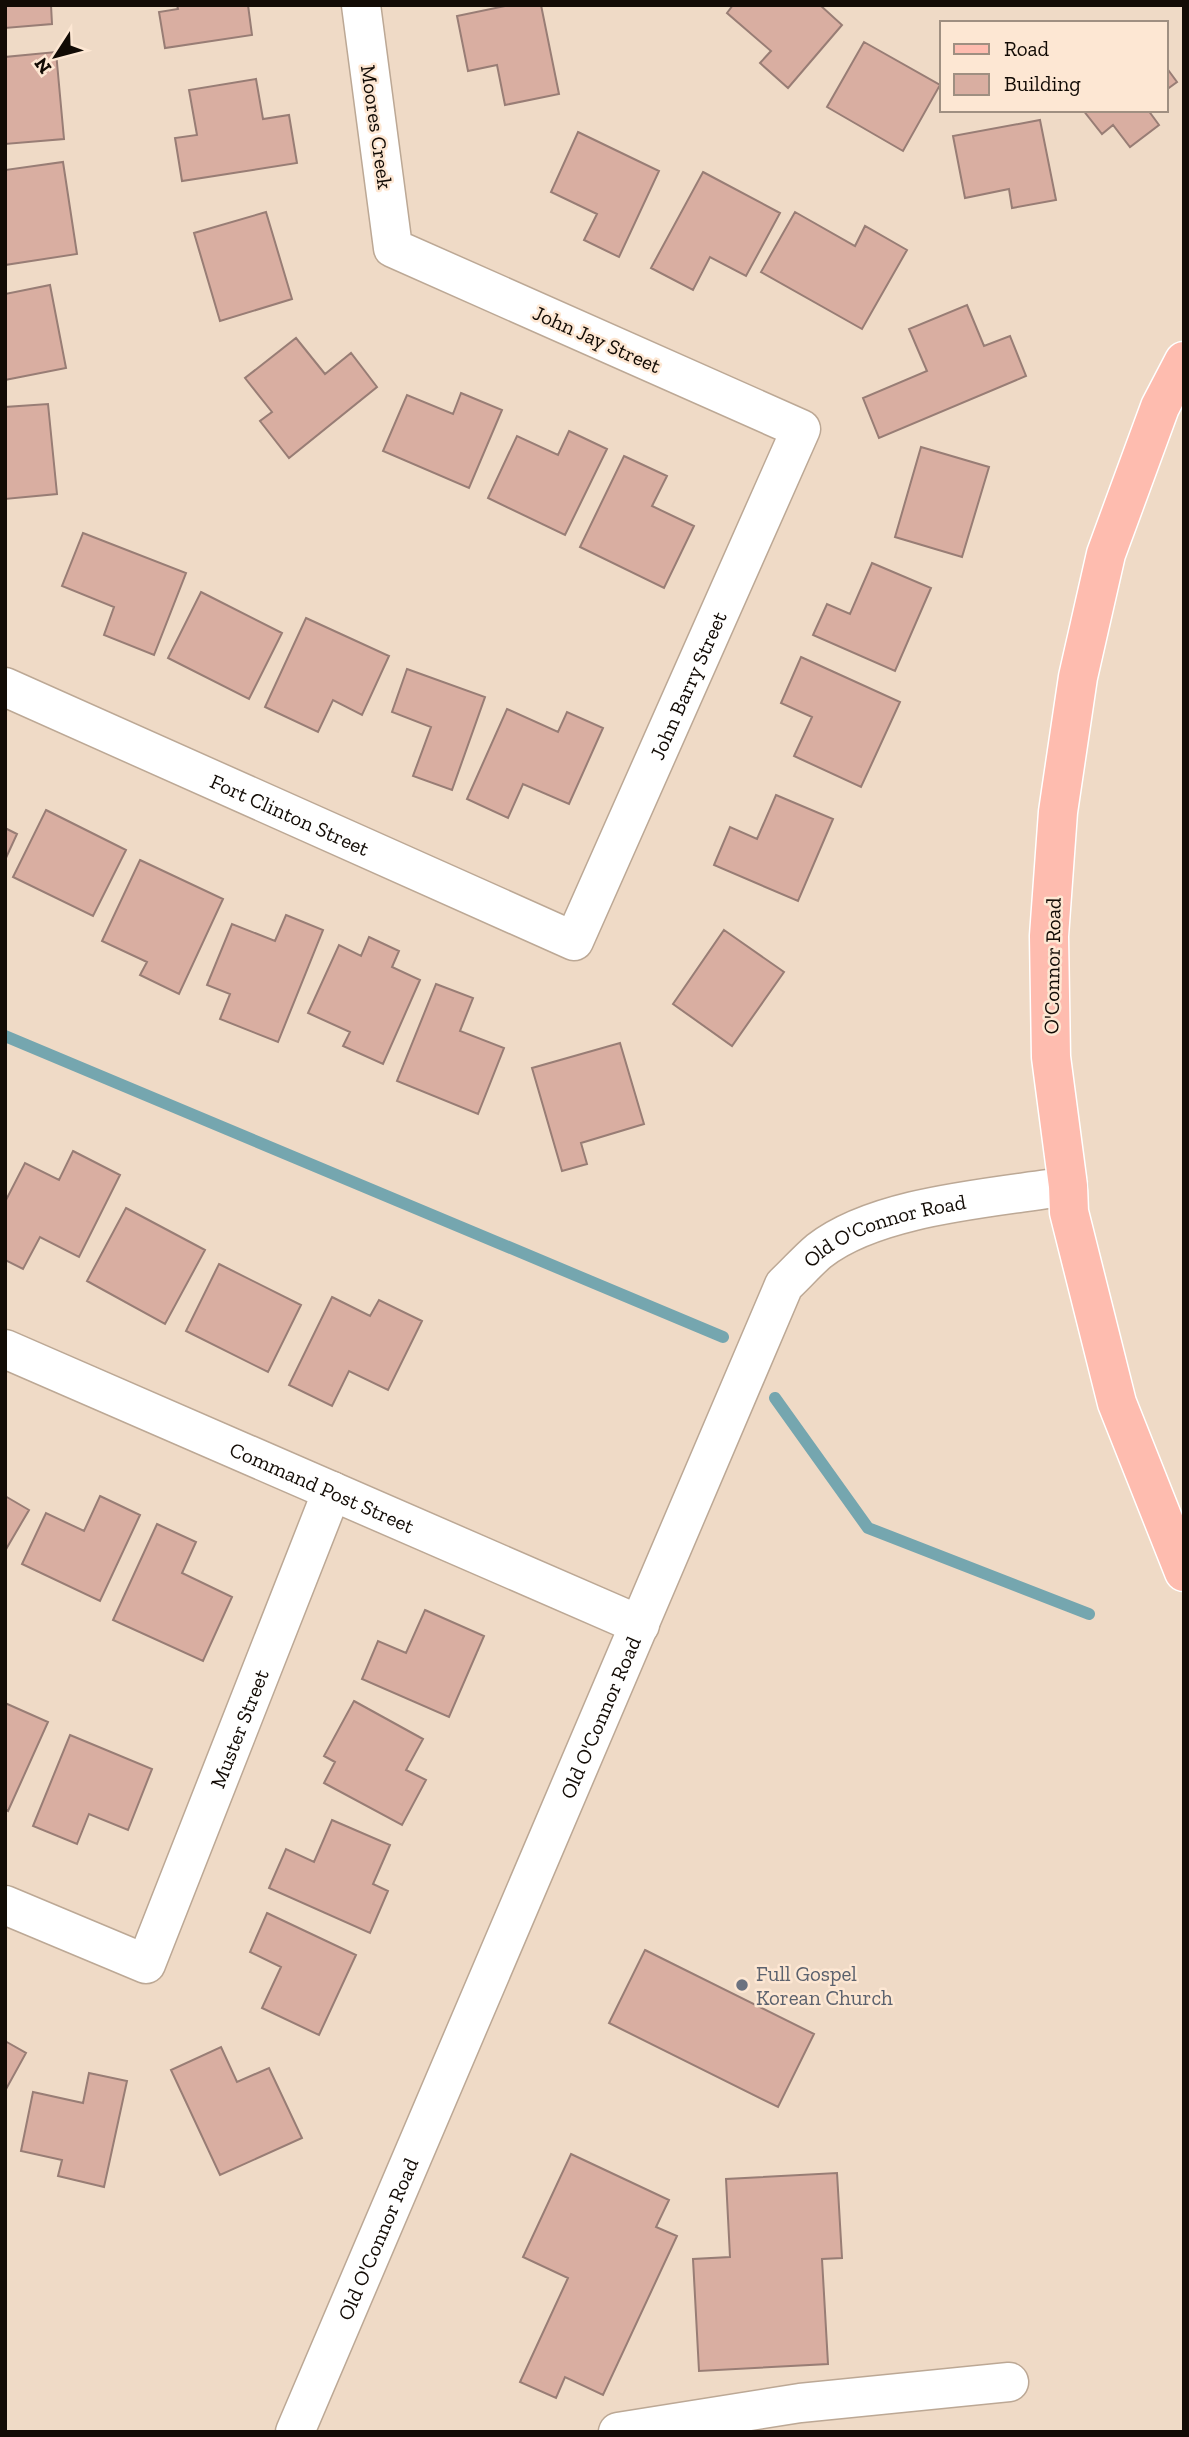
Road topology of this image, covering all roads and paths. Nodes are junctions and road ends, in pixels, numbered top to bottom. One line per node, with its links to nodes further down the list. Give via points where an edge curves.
1 (361, 5): 2 (street, Moores Creek)
2 (393, 248): 4 (street, John Jay Street)
3 (1184, 361): 7 (main road, O'Connor Road, via 1160,407 1106,554 1078,677 1058,813 1049,936 1051,1043)
4 (801, 429): 6 (street, John Barry Street)
5 (5, 687): 6 (street, Fort Clinton Street)
6 (573, 941)
7 (1068, 1186): 10 (main road, O'Connor Road, via 1069,1212 1117,1402); 11 (street, Old O'Connor Road, via 874,1221 820,1250 784,1285)
8 (5, 1349): 9 (street, Command Post Street)
9 (332, 1492): 11 (street, Command Post Street); 12 (street, Muster Street, via 146,1964)
10 (1184, 1572)
11 (640, 1625): 14 (street, Old O'Connor Road)
12 (5, 1905)
13 (1009, 2382): 15 (street, via 800,2403)
14 (295, 2432)
15 (618, 2432)

